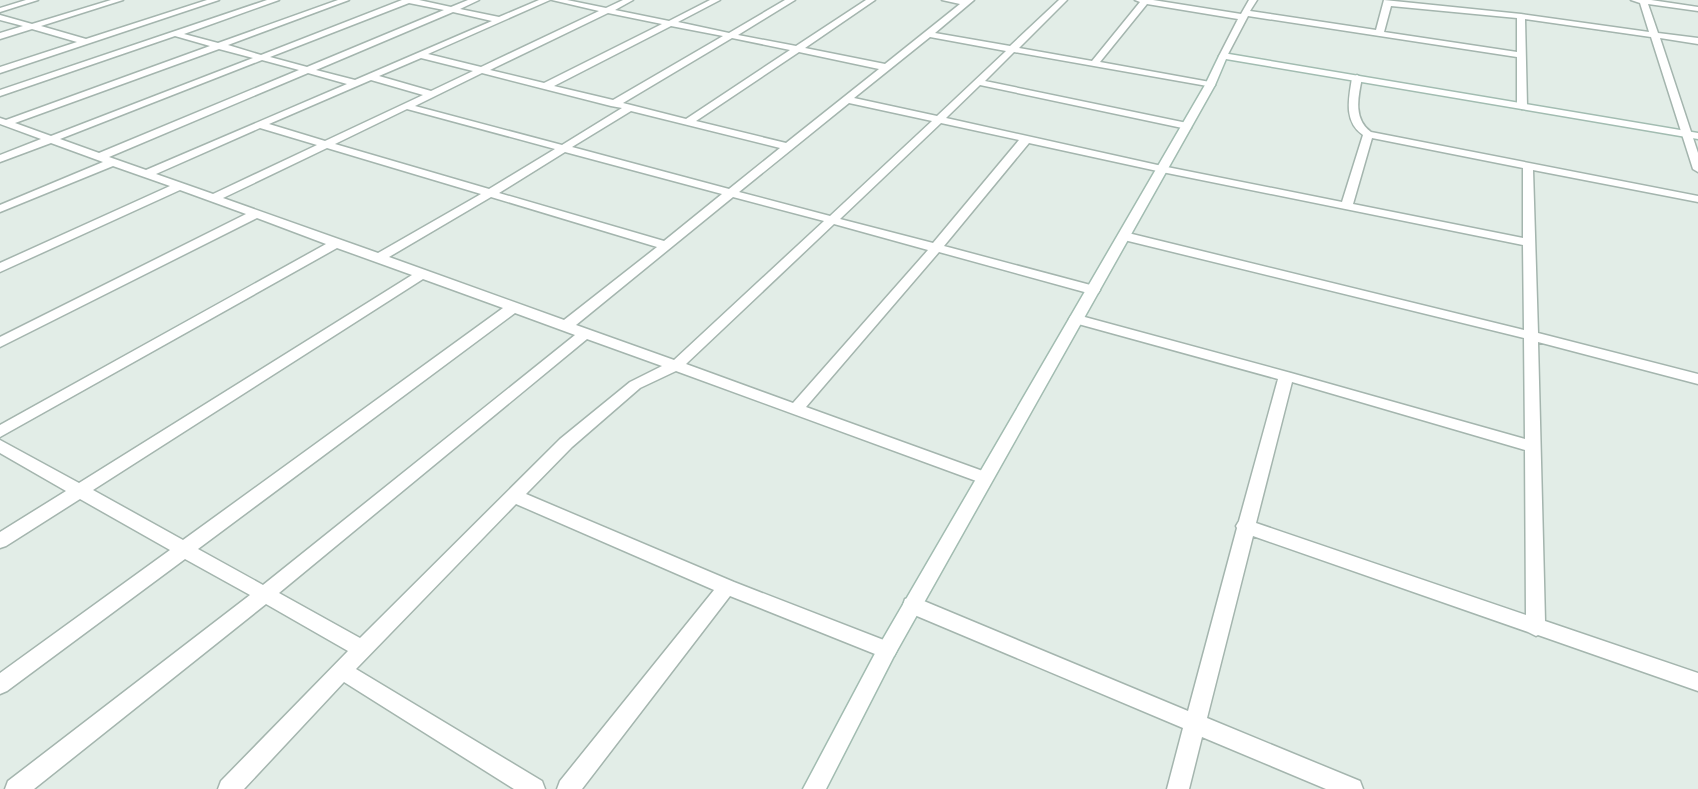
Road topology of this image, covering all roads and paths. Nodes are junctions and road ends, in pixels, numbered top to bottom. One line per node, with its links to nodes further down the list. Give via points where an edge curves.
1 (34, 0): 23 (street)
2 (119, 0): 32 (street)
3 (215, 0): 31 (street)
4 (275, 0): 34 (street)
5 (345, 0): 41 (street)
6 (408, 0): 24 (street); 47 (street)
7 (475, 0): 24 (street)
8 (546, 0): 29 (street)
9 (556, 0): 25 (street)
10 (629, 0): 25 (street)
11 (716, 0): 30 (street)
12 (790, 0): 37 (street)
13 (872, 0): 42 (street)
14 (946, 0): 20 (street)
15 (1063, 0): 43 (street)
16 (1143, 0): 26 (street); 48 (street)
17 (1253, 0): 26 (street)
18 (1633, 0): 19 (street)
19 (1643, 1): 22 (street); 36 (street)
20 (968, 2): 35 (street)
21 (1388, 2): 27 (street); 33 (street)
22 (1698, 9)
23 (0, 10)
24 (452, 10): 29 (street); 51 (street)
25 (607, 10): 30 (street); 52 (street)
26 (1244, 15): 33 (street); 46 (street)
27 (1521, 16): 36 (street); 45 (street)
28 (0, 17): 32 (street)
29 (500, 20): 44 (street)
30 (673, 23): 37 (street); 57 (street)
31 (138, 25): 34 (street); 40 (street)
32 (33, 26): 38 (street); 40 (street)
33 (1380, 33): 45 (street)
34 (176, 34): 41 (street); 59 (street)
35 (928, 34): 43 (street); 49 (street)
36 (1656, 34): 39 (street); 72 (street)
37 (730, 35): 42 (street); 62 (street)
38 (0, 36)
39 (1698, 41)
40 (86, 42): 50 (street)
41 (220, 46): 47 (street); 67 (street)
42 (798, 49): 49 (street); 68 (street)
43 (1012, 49): 48 (street); 55 (street)
44 (420, 55): 52 (street); 53 (street)
45 (1522, 55): 64 (street)
46 (1223, 56): 54 (street); 58 (street)
47 (261, 58): 51 (street); 74 (street)
48 (1094, 64): 58 (street)
49 (885, 67): 61 (street)
50 (0, 70)
51 (306, 70): 56 (street); 79 (street)
52 (481, 70): 57 (street); 60 (street)
53 (370, 77): 56 (street); 60 (street)
54 (1357, 78): 64 (street); 71 (street, via 1354,116 1361,130)
55 (977, 82): 66 (street); 70 (street)
56 (355, 84): 69 (street)
57 (546, 86): 62 (street)
58 (1210, 86): 70 (street)
59 (0, 93)
60 (432, 94): 63 (street)
61 (846, 99): 66 (street); 77 (street)
62 (614, 104): 65 (street)
63 (406, 106): 76 (street); 78 (street)
64 (1522, 106): 72 (street)
65 (629, 108): 68 (street); 78 (street)
66 (939, 120): 75 (street); 94 (street)
67 (3, 122): 74 (street)
68 (688, 122): 77 (street)
69 (260, 125): 76 (street); 85 (street)
70 (1187, 126): 83 (street)
71 (1368, 134): 82 (street); 91 (street)
72 (1687, 134): 73 (street); 84 (street)
73 (1698, 136)
74 (51, 139): 79 (street); 80 (street)
75 (1026, 139): 83 (street); 99 (street)
76 (325, 145): 88 (street); 89 (street)
77 (788, 147): 87 (street)
78 (563, 148): 87 (street); 88 (street)
79 (99, 157): 81 (street)
80 (0, 159)
81 (114, 162): 85 (street); 92 (street)
82 (1528, 166): 90 (street); 97 (street)
83 (1162, 169): 91 (street); 95 (street)
84 (1698, 169)
85 (147, 174): 86 (street)
86 (180, 186): 89 (street); 101 (street)
87 (732, 193): 94 (street); 98 (street)
88 (489, 194): 98 (street); 100 (street)
89 (214, 198): 93 (street)
90 (1698, 199)
91 (1347, 205): 97 (street)
92 (0, 209)
93 (256, 214): 96 (street); 109 (street)
94 (832, 220): 99 (street); 110 (street)
95 (1124, 236): 103 (street); 108 (street)
96 (336, 243): 100 (street); 114 (street)
97 (1530, 243): 108 (street)
98 (667, 246): 106 (street)
99 (936, 248): 103 (street); 113 (street)
100 (380, 258): 102 (street)
101 (0, 268)
102 (422, 274): 104 (street); 118 (street)
103 (1093, 290): 105 (street)
104 (514, 307): 106 (street); 122 (street)
105 (1076, 319): 111 (street); 117 (street)
106 (566, 326): 107 (street)
107 (586, 333): 110 (street); 124 (street)
108 (1532, 336): 112 (street); 116 (street)
109 (0, 343)
110 (676, 366): 113 (street); 119 (street, via 635,385 566,443)
111 (1286, 376): 116 (street); 120 (street)
112 (1698, 379)
113 (796, 409): 117 (street)
114 (0, 432)
115 (0, 446): 118 (street)
116 (1534, 447): 126 (street)
117 (985, 478): 125 (street)
118 (82, 490): 121 (street); 122 (street)
119 (513, 495): 123 (street); 127 (street)
120 (1246, 526): 126 (street); 132 (street)
121 (0, 541)
122 (186, 549): 124 (street); 131 (street)
123 (727, 587): 128 (street); 136 (street)
124 (265, 594): 127 (street); 133 (street)
125 (912, 605): 128 (street); 132 (street)
126 (1536, 628): 130 (street)
127 (362, 649): 129 (street)
128 (887, 650): 137 (street)
129 (343, 671): 134 (street); 135 (street)
130 (1698, 682)
131 (0, 685)
132 (1195, 722): 138 (street); 139 (street)
133 (16, 789)
134 (229, 789)
135 (534, 789)
136 (568, 789)
137 (814, 789)
138 (1178, 789)
139 (1352, 789)

